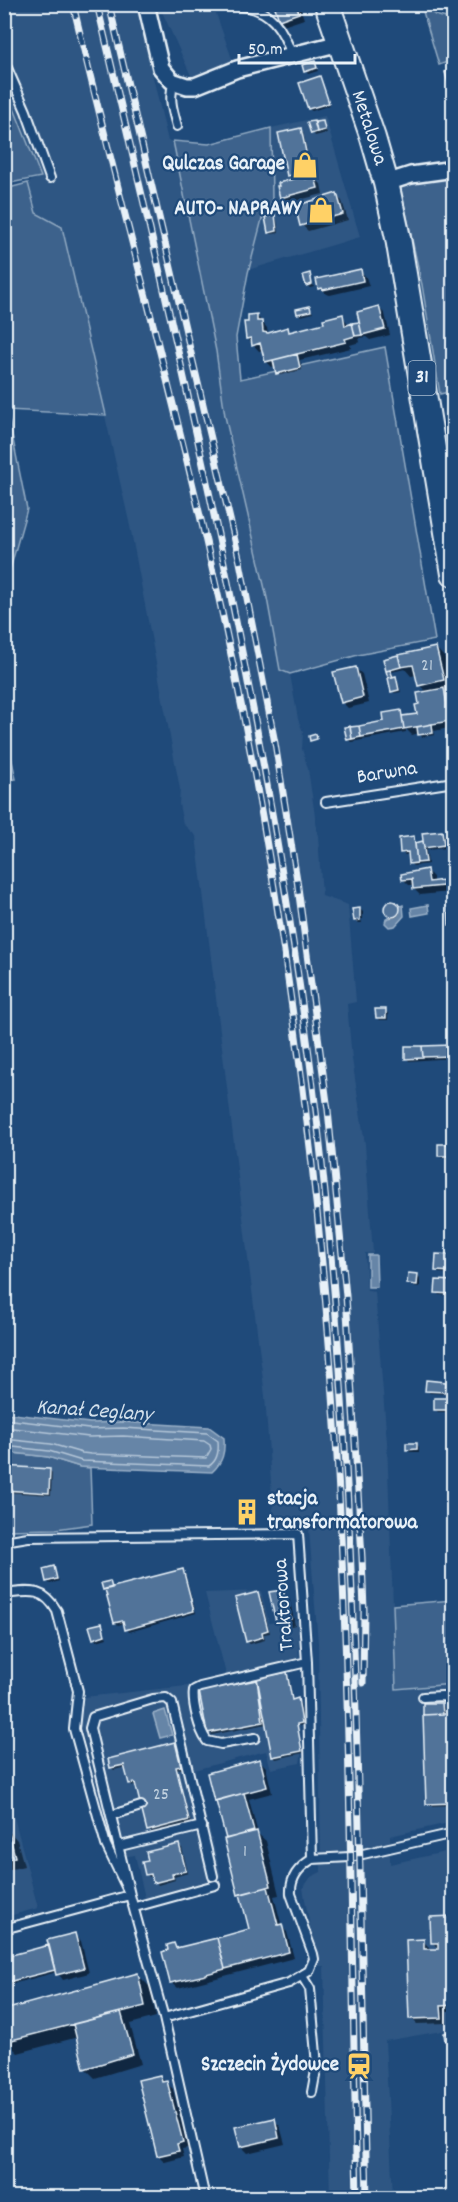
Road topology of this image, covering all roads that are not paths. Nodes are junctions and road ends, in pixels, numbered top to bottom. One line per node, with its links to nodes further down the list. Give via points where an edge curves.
1 (146, 4): 7 (street, via 161,68)
2 (327, 4): 4 (main road, Metalowa / 31)
3 (240, 6): 5 (lane, via 260,10 274,22 284,34)
4 (340, 43): 5 (street); 11 (main road, Metalowa / 31)
5 (292, 56): 7 (street, via 237,69 195,86)
6 (4, 61): 10 (lane)
7 (174, 82): 8 (lane, via 171,107)
8 (177, 126)
9 (453, 169): 11 (street)
10 (50, 178)
11 (386, 183): 12 (main road, 31)
12 (453, 574)
13 (453, 782): 14 (lane, Barwna)
14 (326, 802)
15 (4, 1540): 17 (lane, Traktorowa, via 298,1534)
16 (4, 1594): 29 (lane, via 42,1594 57,1611 78,1691 74,1729 106,1845)
17 (307, 1662): 20 (lane, via 194,1690 207,1741 221,1744); 26 (lane, Traktorowa)
18 (423, 1697): 19 (lane)
19 (453, 1700)
20 (255, 1738)
21 (141, 1806): 22 (lane)
22 (112, 1815): 23 (lane, via 91,1720 98,1714 161,1697 170,1700 175,1711); 25 (lane)
23 (202, 1826): 25 (lane); 27 (lane)
24 (453, 1833): 26 (lane, via 350,1857)
25 (120, 1846): 29 (lane)
26 (312, 1859): 32 (lane, via 297,1872 291,1887 313,1954 312,1965)
27 (213, 1876)
28 (215, 1885): 30 (lane)
29 (130, 1895): 30 (lane); 31 (lane)
30 (135, 1907): 33 (lane)
31 (4, 1929)
32 (302, 1976): 33 (lane); 34 (lane, via 310,1989 317,2065)
33 (164, 2018): 35 (lane)
34 (312, 2092)
35 (205, 2198)

